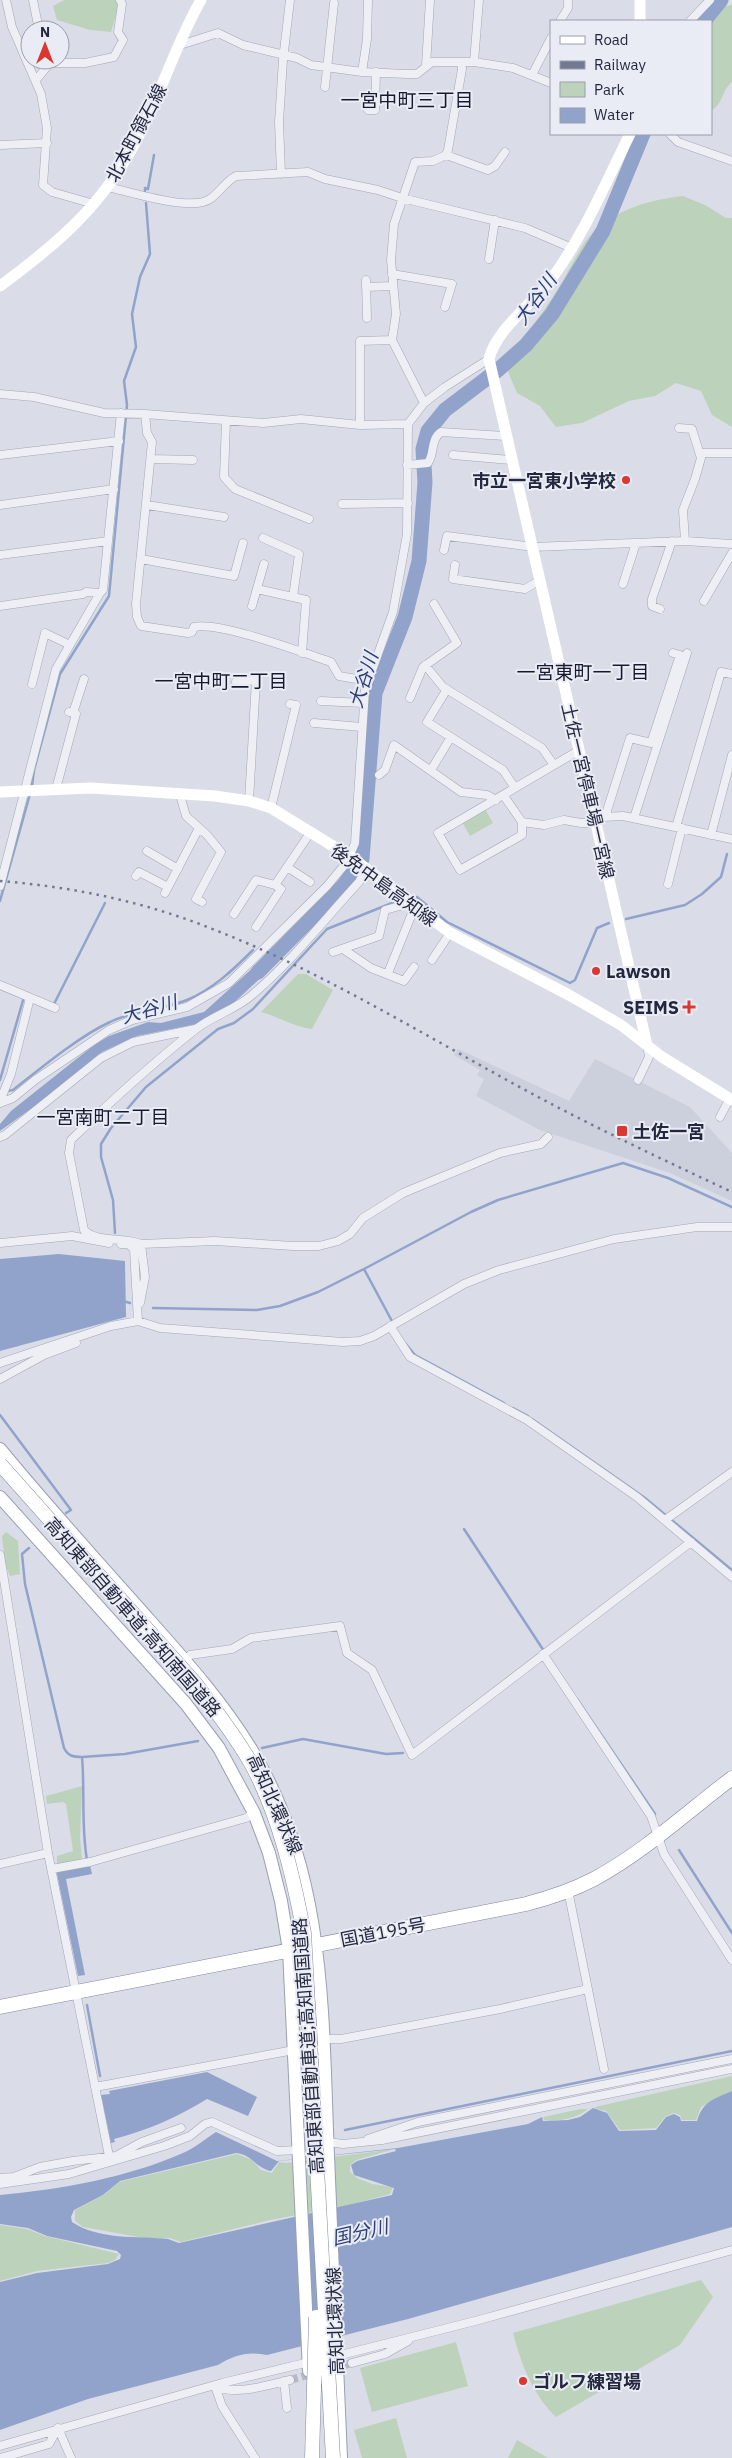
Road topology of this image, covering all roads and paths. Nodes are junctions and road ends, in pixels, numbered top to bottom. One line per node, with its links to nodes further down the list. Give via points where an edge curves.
1 (6, 0): 29 (street, via 12,27)
2 (33, 0): 13 (street)
3 (120, 0): 20 (street, via 118,32 123,40 114,56)
4 (201, 0): 18 (main road, 北本町領石線)
5 (290, 0): 19 (street)
6 (368, 0): 26 (street)
7 (430, 0): 23 (street)
8 (479, 0): 22 (street)
9 (568, 0): 14 (street, via 568,8)
10 (640, 0): 15 (main road)
11 (710, 0): 16 (street)
12 (334, 3): 24 (street)
13 (38, 20)
14 (561, 20)
15 (640, 20)
16 (691, 20)
17 (550, 40): 28 (street)
18 (180, 45): 19 (street, via 218,33 243,45); 41 (main road, 北本町領石線, via 136,142)
19 (283, 55): 24 (street); 40 (street)
20 (70, 62)
21 (462, 62): 22 (street); 23 (street, via 432,62); 38 (street)
22 (474, 62): 28 (street, via 513,68)
23 (426, 66): 27 (street, via 417,74)
24 (326, 67): 26 (street); 31 (street)
25 (43, 70): 29 (street)
26 (362, 72): 27 (street)
27 (376, 72): 32 (street, via 375,110)
28 (532, 75): 30 (street)
29 (36, 80): 35 (street, via 41,94)
30 (550, 83)
31 (325, 87)
32 (368, 110)
33 (629, 135): 45 (main road)
34 (671, 135): 39 (street, via 678,142)
35 (47, 143): 36 (street); 43 (street, via 43,180 46,189)
36 (0, 145)
37 (504, 152): 38 (street, via 495,166 488,170)
38 (446, 155): 42 (street, via 433,162 415,162)
39 (732, 161)
40 (281, 174): 41 (street, via 236,176 210,200 194,204); 42 (street, via 308,172)
41 (108, 188): 43 (main road, 北本町領石線)
42 (402, 198): 44 (street); 47 (street, via 394,224)
43 (94, 204): 48 (main road, 北本町領石線, via 64,236)
44 (495, 220): 45 (street, via 526,228); 46 (street)
45 (572, 248): 53 (main road, via 552,278 496,343)
46 (489, 259)
47 (392, 274): 49 (street); 50 (street, via 452,284)
48 (0, 286)
49 (393, 286): 51 (street, via 366,284); 52 (street, via 396,314)
50 (445, 307)
51 (367, 318)
52 (392, 340): 55 (street); 60 (street, via 360,342)
53 (489, 360): 55 (street, via 445,386); 62 (main road, 土佐一宮停車場一宮線)
54 (0, 394): 56 (street, via 19,394 104,413)
55 (424, 403): 59 (street)
56 (124, 413): 57 (street); 63 (street)
57 (144, 414): 58 (street); 68 (street, via 147,434 152,442)
58 (226, 421): 60 (street, via 263,423 301,419); 78 (street, via 224,477 235,489)
59 (408, 424): 60 (street); 71 (street)
60 (360, 425)
61 (679, 428): 66 (street, via 692,429)
62 (505, 436): 70 (main road, 土佐一宮停車場一宮線); 71 (street, via 440,432 428,463)
63 (119, 441): 67 (street); 72 (street)
64 (732, 453): 66 (street)
65 (453, 454): 70 (street)
66 (701, 454): 82 (street, via 700,466 683,510)
67 (0, 456)
68 (152, 459): 69 (street); 76 (street)
69 (193, 460)
70 (511, 460): 86 (main road, 土佐一宮停車場一宮線)
71 (407, 466): 73 (street)
72 (114, 489): 75 (street); 80 (street)
73 (408, 503): 74 (street); 110 (street, via 407,534 393,612)
74 (342, 504)
75 (0, 505)
76 (147, 505): 77 (street); 90 (street)
77 (224, 517)
78 (309, 518)
79 (263, 538): 97 (street, via 299,554)
80 (108, 541): 89 (street); 96 (street, via 103,590)
81 (672, 541): 82 (street); 84 (street); 102 (street, via 652,599 652,606)
82 (685, 541): 85 (street)
83 (243, 543): 90 (street, via 234,576)
84 (636, 543): 86 (street); 94 (street)
85 (732, 544)
86 (533, 547): 87 (street, via 447,536); 93 (main road, 土佐一宮停車場一宮線)
87 (444, 550)
88 (732, 553): 98 (street)
89 (0, 555)
90 (141, 558): 105 (street, via 136,604 141,626 188,633 200,625 222,628)
91 (264, 564): 95 (street)
92 (455, 565): 93 (street, via 453,579 524,589)
93 (540, 580): 121 (main road, 土佐一宮停車場一宮線)
94 (623, 584)
95 (257, 589): 97 (street); 101 (street)
96 (100, 593): 100 (street, via 86,592); 103 (street)
97 (292, 597): 105 (street, via 306,600)
98 (704, 601)
99 (434, 604): 107 (street, via 457,643)
100 (0, 606)
101 (252, 606)
102 (660, 609)
103 (70, 646): 112 (street, via 44,633); 128 (street, via 56,669 52,683)
104 (673, 652): 136 (street, via 680,655 651,743 630,738)
105 (302, 653): 110 (street, via 331,662 339,676)
106 (687, 653): 135 (street)
107 (425, 665): 113 (street); 114 (street)
108 (732, 674): 139 (street, via 721,672)
109 (84, 679): 127 (street, via 71,712 76,714)
110 (368, 681): 116 (street)
111 (236, 682): 133 (street, via 256,680)
112 (32, 684)
113 (446, 689): 120 (street, via 427,722); 123 (street, via 542,748)
114 (410, 698)
115 (321, 701): 116 (street)
116 (364, 703): 119 (street)
117 (290, 704): 134 (street, via 296,705)
118 (314, 723): 119 (street)
119 (362, 727): 144 (street, via 357,828)
120 (451, 737): 124 (street); 126 (street, via 503,770)
121 (578, 750): 123 (street); 136 (main road, 土佐一宮停車場一宮線)
122 (732, 755): 141 (street)
123 (554, 765): 126 (street)
124 (431, 770): 125 (street, via 394,745); 132 (street, via 461,792 487,795)
125 (380, 775)
126 (515, 788): 131 (street)
127 (56, 789): 128 (main road, 後免中島高知線); 130 (main road, 後免中島高知線, via 91,788)
128 (29, 790): 129 (main road, 後免中島高知線); 152 (street)
129 (0, 792)
130 (180, 795): 133 (main road, 後免中島高知線); 138 (street, via 186,816)
131 (504, 796): 132 (street); 137 (street)
132 (496, 800): 137 (street, via 438,833 460,870 522,835)
133 (249, 801): 134 (main road, 後免中島高知線)
134 (271, 808): 140 (main road, 後免中島高知線)
135 (634, 818): 136 (street); 139 (street)
136 (599, 819): 137 (street, via 581,824 564,820 544,825); 169 (main road, 土佐一宮停車場一宮線)
137 (522, 822)
138 (199, 828): 147 (street); 153 (street, via 221,852 196,899)
139 (679, 828): 141 (street); 150 (street)
140 (310, 832): 144 (main road, 後免中島高知線); 145 (street)
141 (711, 835): 142 (street)
142 (732, 839)
143 (147, 851): 147 (street)
144 (352, 857): 146 (main road, 後免中島高知線); 172 (street, via 327,886 221,988 187,1007 119,1024 97,1036 13,1098)
145 (287, 867): 149 (street); 151 (street)
146 (367, 868): 154 (main road, 後免中島高知線); 166 (street, via 359,882 264,984 235,1007)
147 (178, 869): 148 (street, via 166,890 139,872)
148 (136, 876)
149 (310, 882)
150 (668, 884)
151 (275, 885): 155 (street, via 256,880); 156 (street, via 281,889)
152 (0, 886)
153 (202, 902)
154 (413, 905): 157 (main road, 後免中島高知線); 158 (street, via 385,910 380,936); 162 (street)
155 (234, 914)
156 (256, 927)
157 (450, 933): 160 (street); 169 (main road, 後免中島高知線, via 569,995)
158 (343, 949): 159 (street); 162 (street, via 372,968)
159 (333, 952)
160 (432, 960)
161 (414, 967): 162 (street, via 404,981)
162 (388, 973)
163 (0, 985): 164 (street)
164 (30, 998): 165 (street); 172 (street, via 11,1074)
165 (55, 1008)
166 (197, 1028): 167 (street); 168 (street)
167 (177, 1032): 168 (street); 174 (street, via 133,1042 101,1058)
168 (184, 1040): 178 (street, via 109,1104 71,1140 69,1147 84,1230 96,1237 132,1240)
169 (647, 1045): 170 (street, via 649,1057); 171 (main road, 後免中島高知線)
170 (638, 1080)
171 (731, 1099): 173 (street)
172 (0, 1101)
173 (720, 1117)
174 (0, 1137)
175 (548, 1137): 178 (street, via 541,1144 500,1153 403,1193 363,1218 350,1234 338,1241 318,1246 215,1241)
176 (732, 1227): 182 (street, via 697,1227 614,1239 499,1270 464,1284)
177 (0, 1244): 179 (street, via 72,1236 128,1244 134,1249)
178 (141, 1244): 179 (street, via 145,1278)
179 (138, 1312): 180 (street)
180 (138, 1321): 181 (street); 182 (street, via 160,1328 343,1342 360,1341)
181 (111, 1326): 183 (street); 184 (street, via 44,1355)
182 (390, 1326): 189 (street, via 410,1357 527,1420)
183 (0, 1363)
184 (0, 1379)
185 (0, 1449): 194 (main road, 高知北環状線)
186 (0, 1464): 216 (highway, 高知東部自動車道;高知南国道路, bridge, via 195,1683 236,1739 266,1794 289,1861 304,1934)
187 (732, 1472): 189 (street)
188 (1, 1501): 196 (main road, 高知北環状線, via 186,1704 219,1748)
189 (665, 1520): 190 (street)
190 (691, 1542): 192 (street); 193 (street)
191 (0, 1555): 198 (street)
192 (732, 1577)
193 (543, 1654): 194 (street, via 412,1754 372,1670 346,1653 340,1626 251,1638 232,1649 190,1655); 197 (street, via 651,1816)
194 (184, 1660): 202 (main road, 高知北環状線, via 240,1732 277,1799 302,1868)
195 (732, 1778): 197 (highway, 国道195号)
196 (254, 1813): 200 (street, via 246,1818); 203 (main road, 高知北環状線, via 275,1877)
197 (657, 1836): 201 (highway, 国道195号, via 594,1879); 204 (street, via 664,1854)
198 (48, 1853): 199 (street); 200 (street)
199 (0, 1864)
200 (52, 1869): 206 (street)
201 (568, 1890): 202 (highway, 国道195号, via 526,1904); 205 (street)
202 (317, 1945): 203 (highway, 国道195号); 208 (main road, 高知北環状線)
203 (289, 1950): 206 (highway, 国道195号); 209 (main road, 高知北環状線)
204 (732, 1960)
205 (588, 1989): 208 (street, via 500,2009 341,2039); 211 (street)
206 (77, 1993): 207 (highway, 国道195号); 213 (street)
207 (0, 2007)
208 (325, 2039): 216 (main road, 高知北環状線)
209 (294, 2050): 213 (street); 217 (main road, 高知北環状線)
210 (732, 2059): 215 (street, via 418,2122)
211 (604, 2069)
212 (732, 2069): 215 (street)
213 (95, 2087): 218 (street)
214 (181, 2128): 218 (street)
215 (364, 2141): 216 (street)
216 (323, 2145): 222 (main road, 高知北環状線); 232 (highway, bridge); 233 (highway, 高知東部自動車道;高知南国道路, bridge)
217 (298, 2150): 218 (street, via 276,2151 212,2122 180,2141); 223 (main road, 高知北環状線)
218 (110, 2159): 219 (street, via 69,2174); 219 (street, via 40,2167)
219 (3, 2181)
220 (732, 2250): 221 (street)
221 (418, 2336): 222 (street); 224 (street, via 385,2354)
222 (337, 2354): 234 (main road, 高知北環状線)
223 (308, 2360): 225 (street); 232 (main road, 高知北環状線)
224 (352, 2363)
225 (215, 2386): 226 (street, via 243,2390 287,2380); 227 (street); 231 (street, via 222,2406)
226 (287, 2408)
227 (58, 2428): 228 (street); 229 (street, via 49,2444); 230 (street)
228 (0, 2446)
229 (1, 2458)
230 (71, 2458)
231 (254, 2458)
232 (313, 2458)
233 (333, 2458)
234 (340, 2458)

